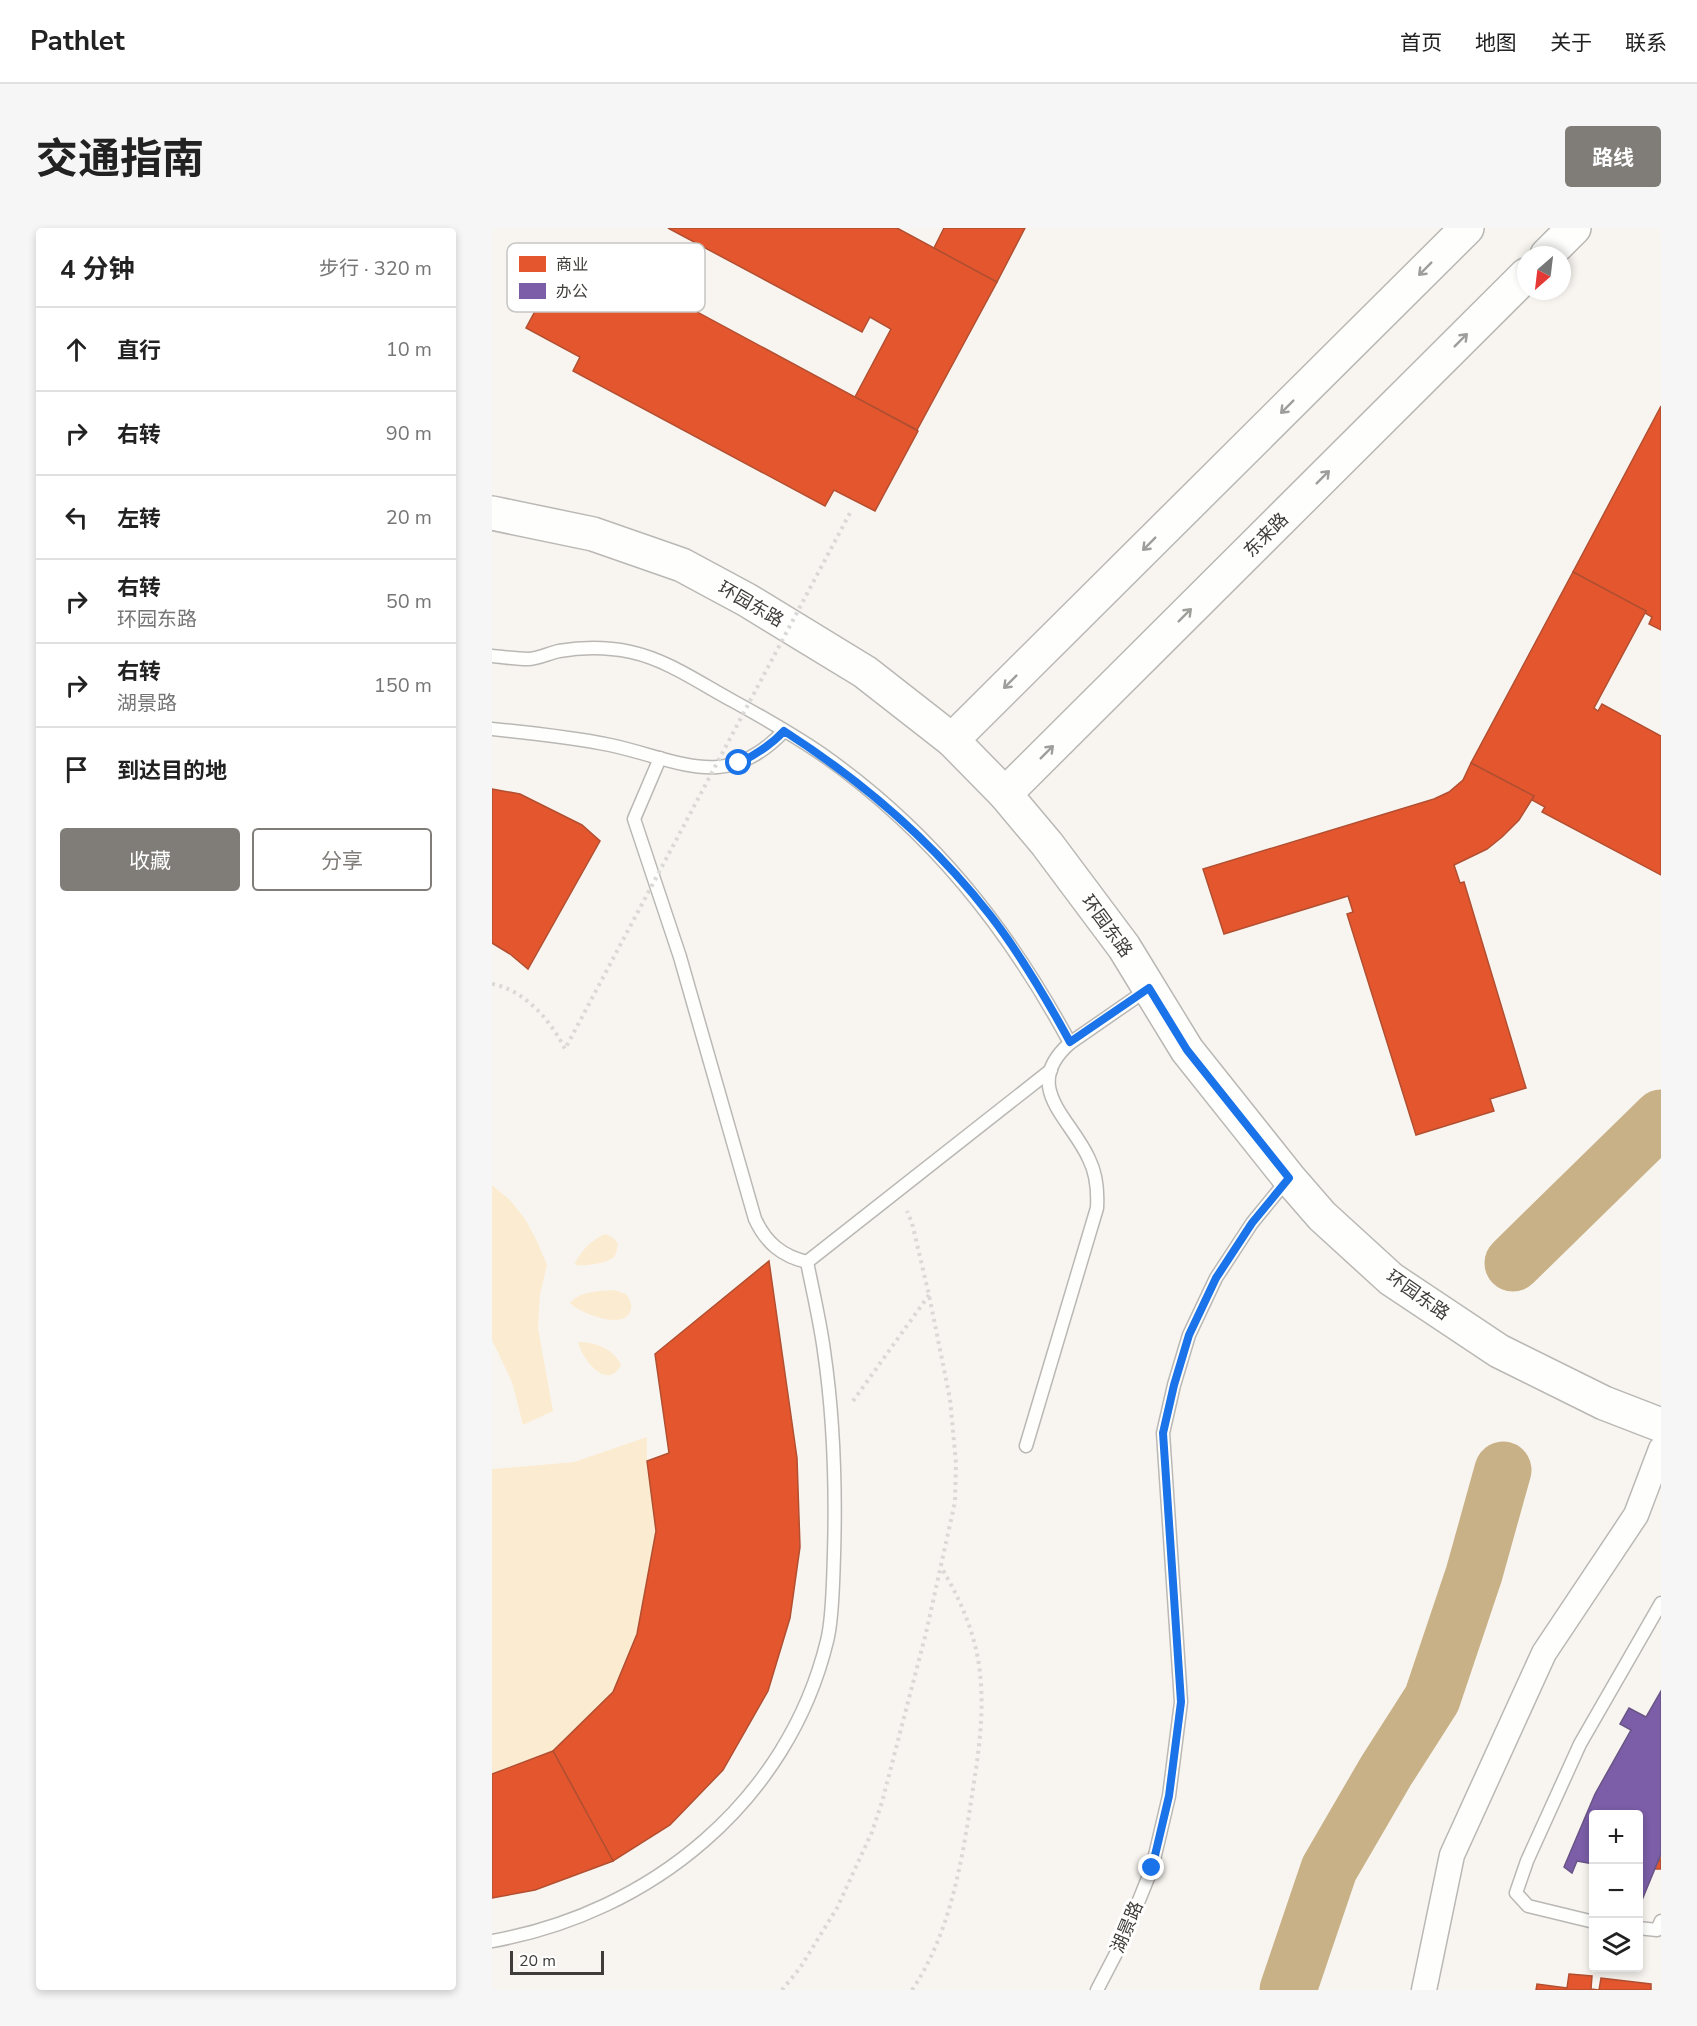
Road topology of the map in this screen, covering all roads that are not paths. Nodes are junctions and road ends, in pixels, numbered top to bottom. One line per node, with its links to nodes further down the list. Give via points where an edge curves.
1 (1467, 228): 9 (street, one-way to 9)
2 (1574, 228): 3 (street)
3 (1555, 246)
4 (1517, 284): 11 (street, 东来路, one-way to 4)
5 (492, 513): 9 (street, 环园东路, via 593,534 682,565 865,672)
6 (492, 656): 8 (lane, via 531,659 582,648 634,653 673,668)
7 (492, 729): 10 (lane, via 610,745)
8 (784, 731): 10 (lane, via 756,755 739,763 699,768); 13 (lane, via 871,792 958,877 1019,956)
9 (952, 740): 11 (street, 环园东路)
10 (660, 758): 16 (lane, via 634,819 680,957 754,1220 769,1243 793,1259)
11 (1005, 794): 12 (street, 环园东路, via 1124,947)
12 (1149, 988): 13 (lane); 15 (street, 环园东路, via 1187,1050)
13 (1070, 1042): 14 (lane)
14 (1051, 1070): 16 (lane); 18 (lane, via 1050,1094 1089,1158 1097,1200)
15 (1289, 1178): 17 (street, 环园东路, via 1322,1216 1391,1279 1420,1299 1499,1351 1604,1403); 25 (lane, 湖景路, via 1252,1223 1216,1278 1189,1335 1174,1385 1163,1433 1181,1702 1169,1796 1152,1868 1123,1940)
16 (807, 1262): 24 (lane, via 824,1350 836,1509 828,1639 801,1716 774,1762 739,1809 687,1856 652,1880 575,1918)
17 (1661, 1425)
18 (1026, 1446)
19 (1661, 1449): 26 (street, via 1636,1515 1544,1653 1452,1855)
20 (1661, 1603): 21 (lane, via 1580,1744 1516,1893 1528,1906)
21 (1589, 1921)
22 (1661, 1921): 23 (lane, via 1657,1930)
23 (1643, 1929)
24 (492, 1941)
25 (1097, 1990)
26 (1424, 1990)

